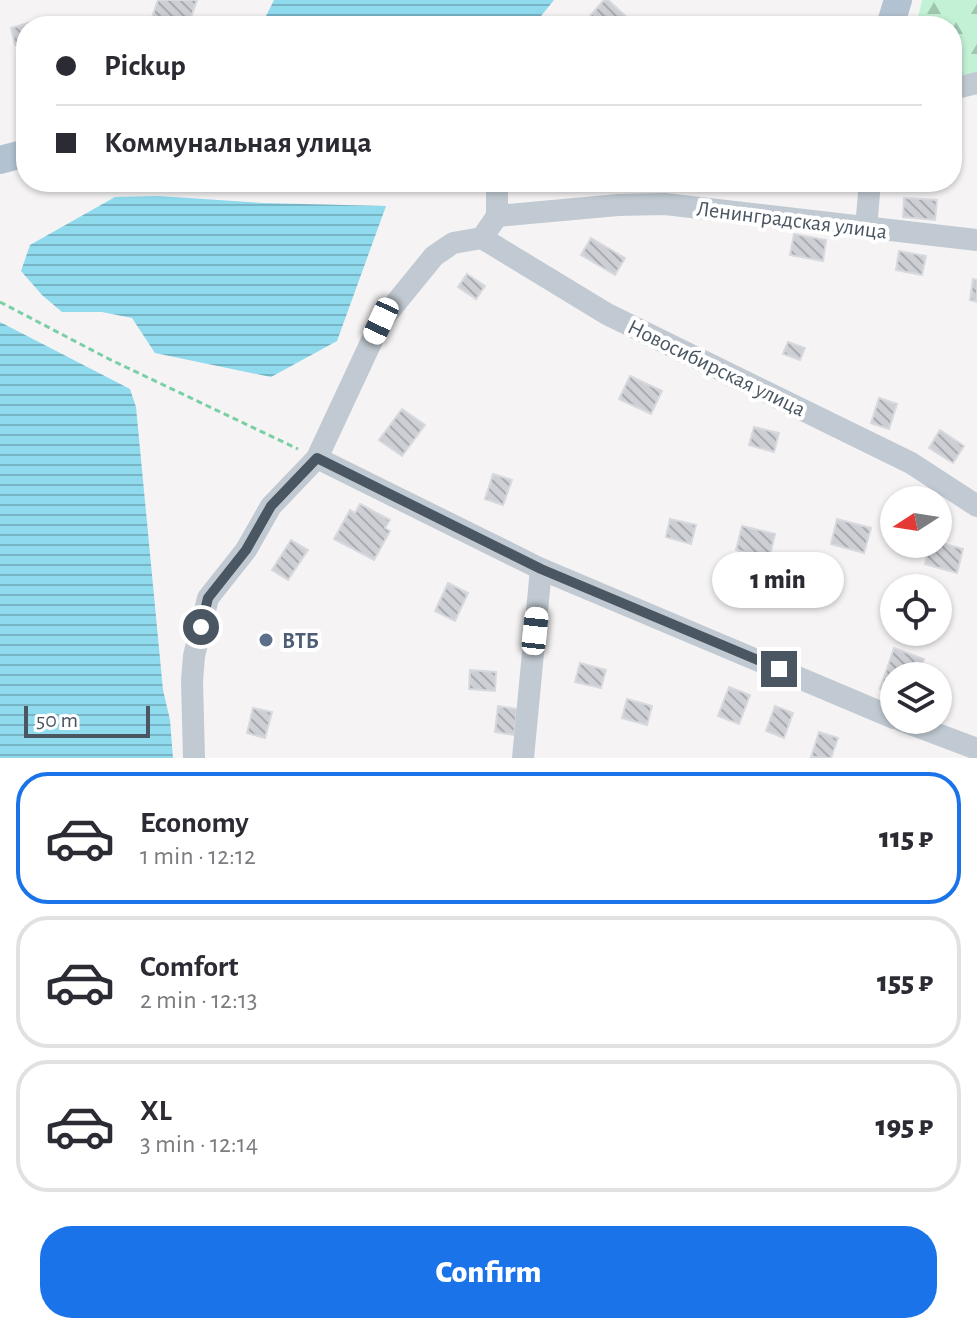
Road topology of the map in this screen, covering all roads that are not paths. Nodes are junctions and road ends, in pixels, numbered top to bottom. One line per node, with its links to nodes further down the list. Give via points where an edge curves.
1 (497, 192): 3 (street)
2 (869, 192): 4 (street)
3 (497, 216): 4 (street, Ленинградская улица, via 665,204); 5 (street)
4 (866, 228): 6 (street, Ленинградская улица)
5 (482, 238): 7 (street, via 453,243 434,256 381,321); 8 (street, Новосибирская улица, via 607,314 911,463)
6 (977, 240)
7 (317, 458): 9 (street); 13 (street, via 271,506 246,550 208,598 194,656)
8 (977, 506)
9 (541, 569): 10 (street); 14 (street)
10 (880, 712)
11 (937, 734): 12 (street)
12 (977, 749)
13 (194, 758)
14 (523, 758)

